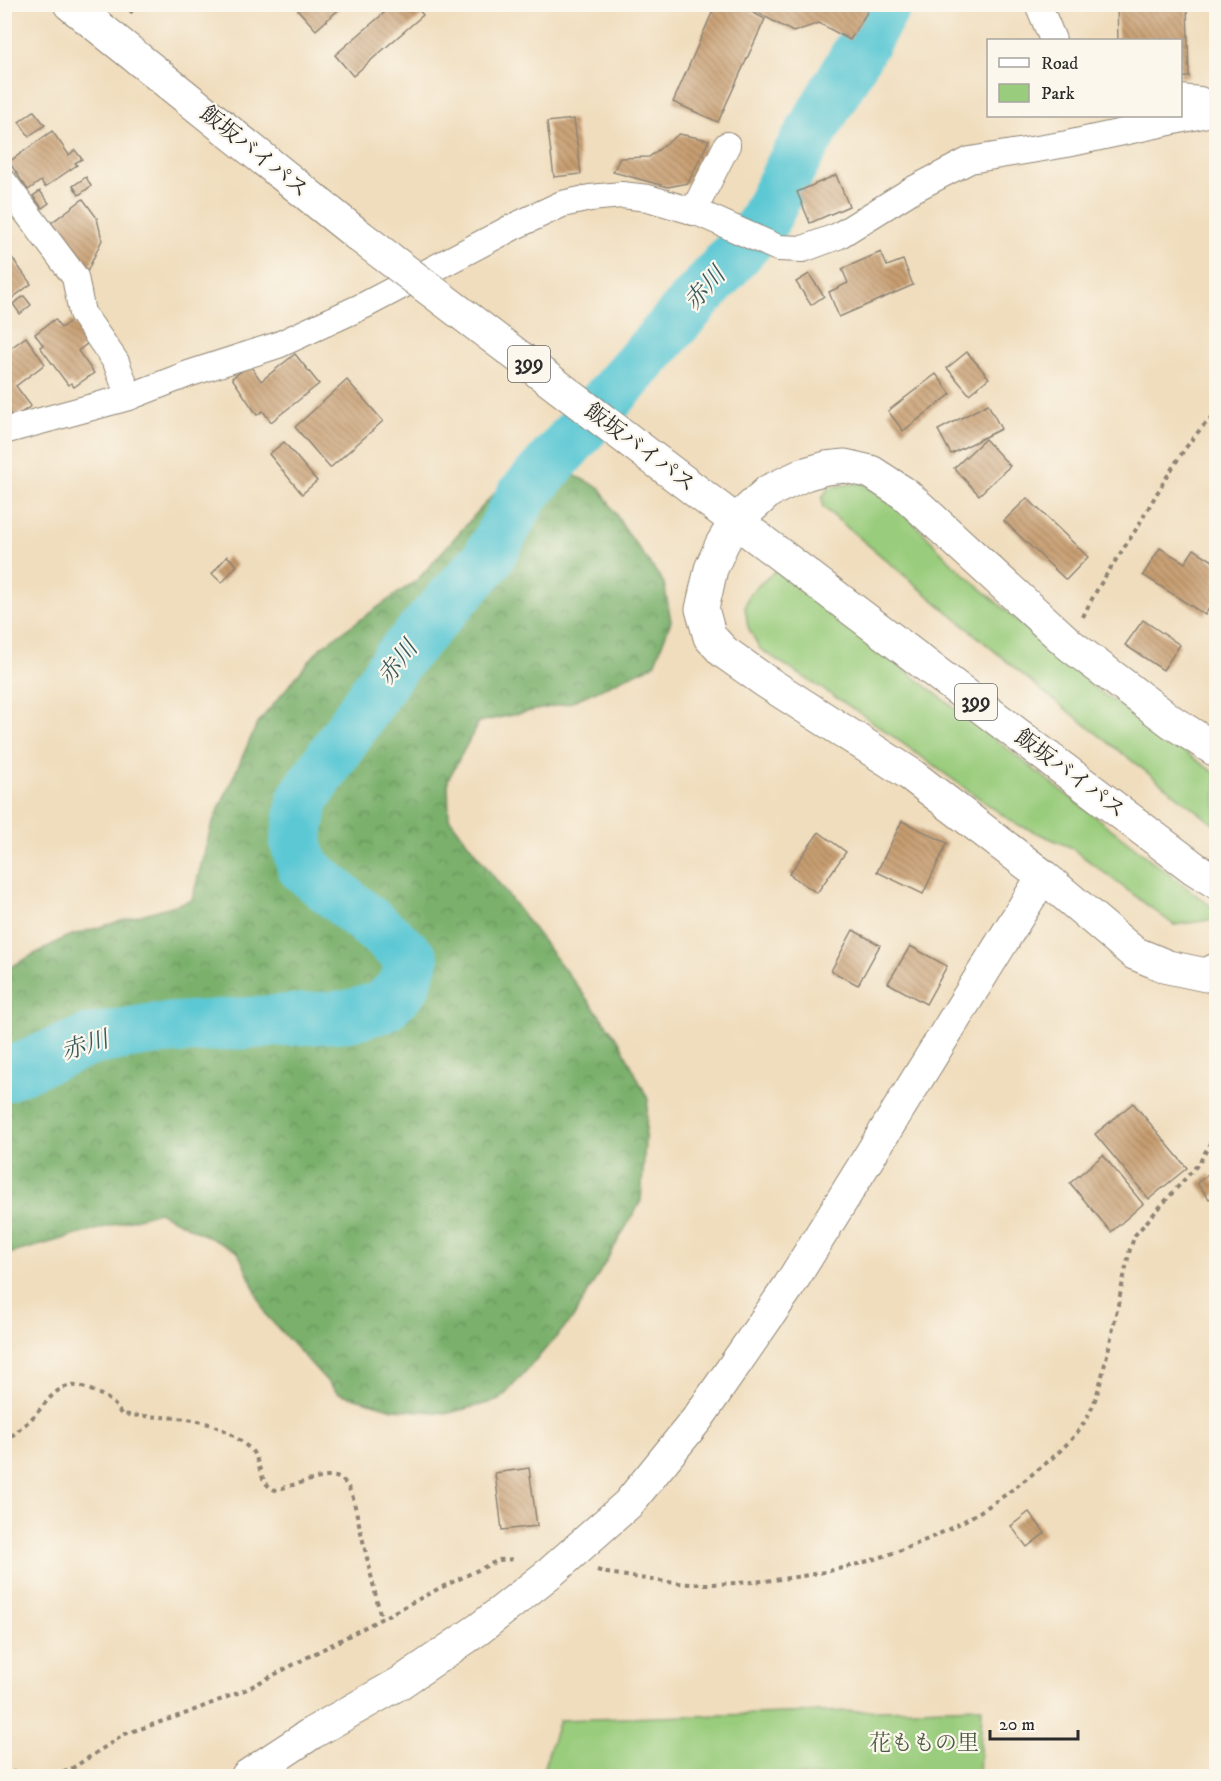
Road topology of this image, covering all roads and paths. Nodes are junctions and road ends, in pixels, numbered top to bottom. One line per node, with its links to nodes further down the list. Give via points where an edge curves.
1 (70, 4): 12 (highway, 飯坂バイパス / 399, bridge, via 358,235)
2 (1038, 4): 3 (street)
3 (1053, 39)
4 (1182, 98): 5 (street, via 1200,100)
5 (1216, 111): 8 (street, via 1067,144 970,160 838,236 803,249 778,248)
6 (727, 145): 8 (street)
7 (4, 182): 9 (street, via 75,277 82,314 116,362)
8 (693, 212): 9 (street, via 648,198 622,195 561,204 278,345)
9 (129, 397): 11 (street)
10 (1216, 415): 13 (path, via 1171,471 1093,595)
11 (6, 428)
12 (736, 521): 13 (highway, via 770,491 805,474 826,468 861,468 905,494); 15 (highway, via 722,544 705,589 702,609 710,637 765,681 910,774); 16 (highway, 飯坂バイパス / 399)
13 (1070, 645): 14 (highway)
14 (1216, 750)
15 (1043, 876): 17 (highway, via 1134,953 1196,973 1206,975); 20 (street, via 789,1286 698,1418 628,1504)
16 (1216, 882)
17 (1216, 970)
18 (1216, 1132): 20 (path, via 1200,1162 1135,1235 1099,1388 1088,1416 1074,1437 1000,1500 888,1557 807,1576 690,1584)
19 (4, 1442): 21 (path, via 56,1391 76,1385 111,1399 121,1414 195,1419 232,1435 252,1451 269,1488 275,1490 335,1476 348,1486 353,1498)
20 (558, 1565): 21 (path, via 499,1560); 25 (street, via 479,1629 400,1683)
21 (381, 1618): 24 (path, via 245,1690 125,1734)
22 (4, 1770): 23 (path)
23 (42, 1776)
24 (55, 1776)
25 (247, 1776)

